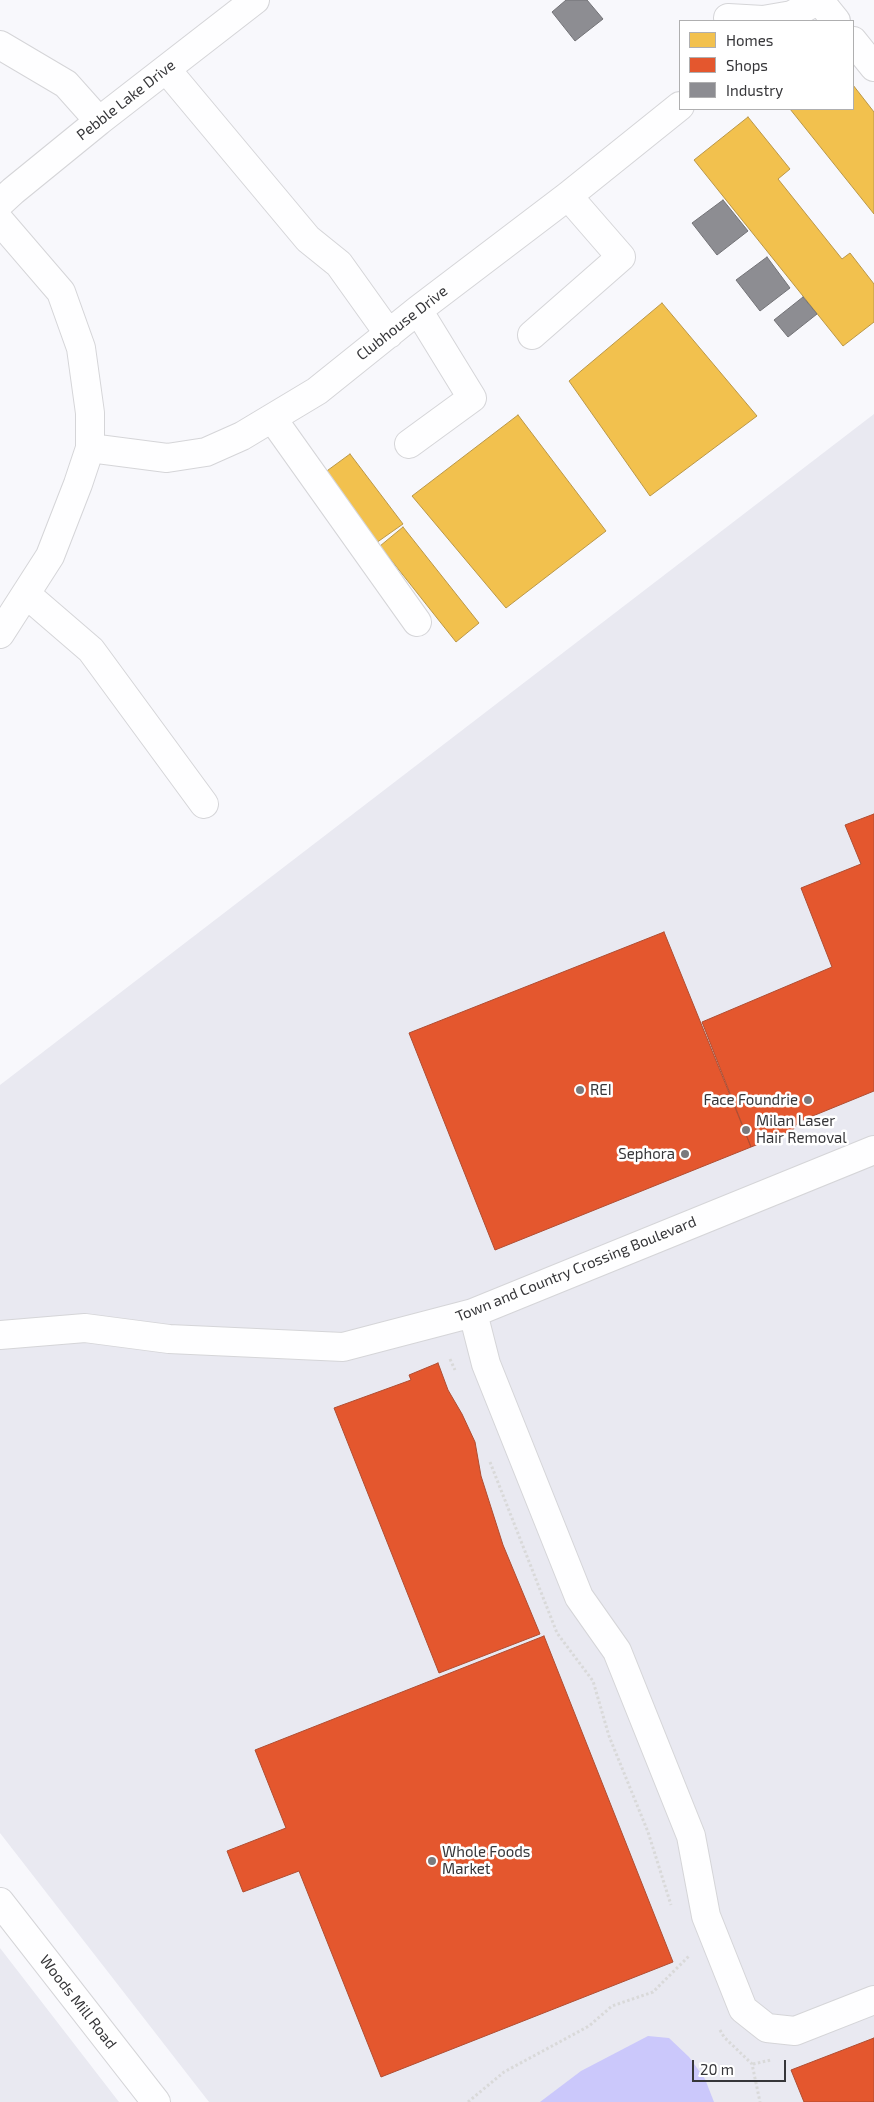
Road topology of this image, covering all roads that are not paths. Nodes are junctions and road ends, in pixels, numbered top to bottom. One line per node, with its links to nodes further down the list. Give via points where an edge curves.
1 (255, 0): 8 (street, Pebble Lake Drive)
2 (818, 0): 3 (street, via 792,15 763,20); 4 (street)
3 (728, 13)
4 (835, 20)
5 (854, 42): 7 (street)
6 (0, 45): 10 (street, via 66,84)
7 (874, 67)
8 (166, 69): 10 (street, Pebble Lake Drive); 15 (street, via 308,239 339,264)
9 (679, 107): 11 (street, Clubhouse Drive)
10 (100, 121): 12 (street, Pebble Lake Drive)
11 (568, 196): 14 (street, Clubhouse Drive); 16 (street, via 621,257)
12 (0, 203)
13 (0, 221): 19 (street, via 61,292 81,348 90,413)
14 (418, 310): 15 (street, Clubhouse Drive); 18 (street, via 472,398)
15 (389, 334): 17 (street, Clubhouse Drive, via 317,391)
16 (532, 335)
17 (272, 418): 19 (street, Clubhouse Drive, via 206,452 167,458); 21 (street)
18 (409, 444)
19 (90, 448): 20 (street, via 50,556)
20 (26, 594): 22 (street); 23 (street, via 91,650)
21 (417, 622)
22 (0, 634)
23 (204, 804)
24 (874, 1150): 25 (street, Town and Country Crossing Boulevard)
25 (473, 1313): 26 (street, Town and Country Crossing Boulevard, via 343,1347 169,1339 85,1328); 28 (street, via 486,1364 579,1597 618,1651 691,1836 706,1916 743,2009 767,2028 795,2031)
26 (0, 1335)
27 (0, 1902): 29 (street, Woods Mill Road)
28 (874, 2000)
29 (156, 2102)

